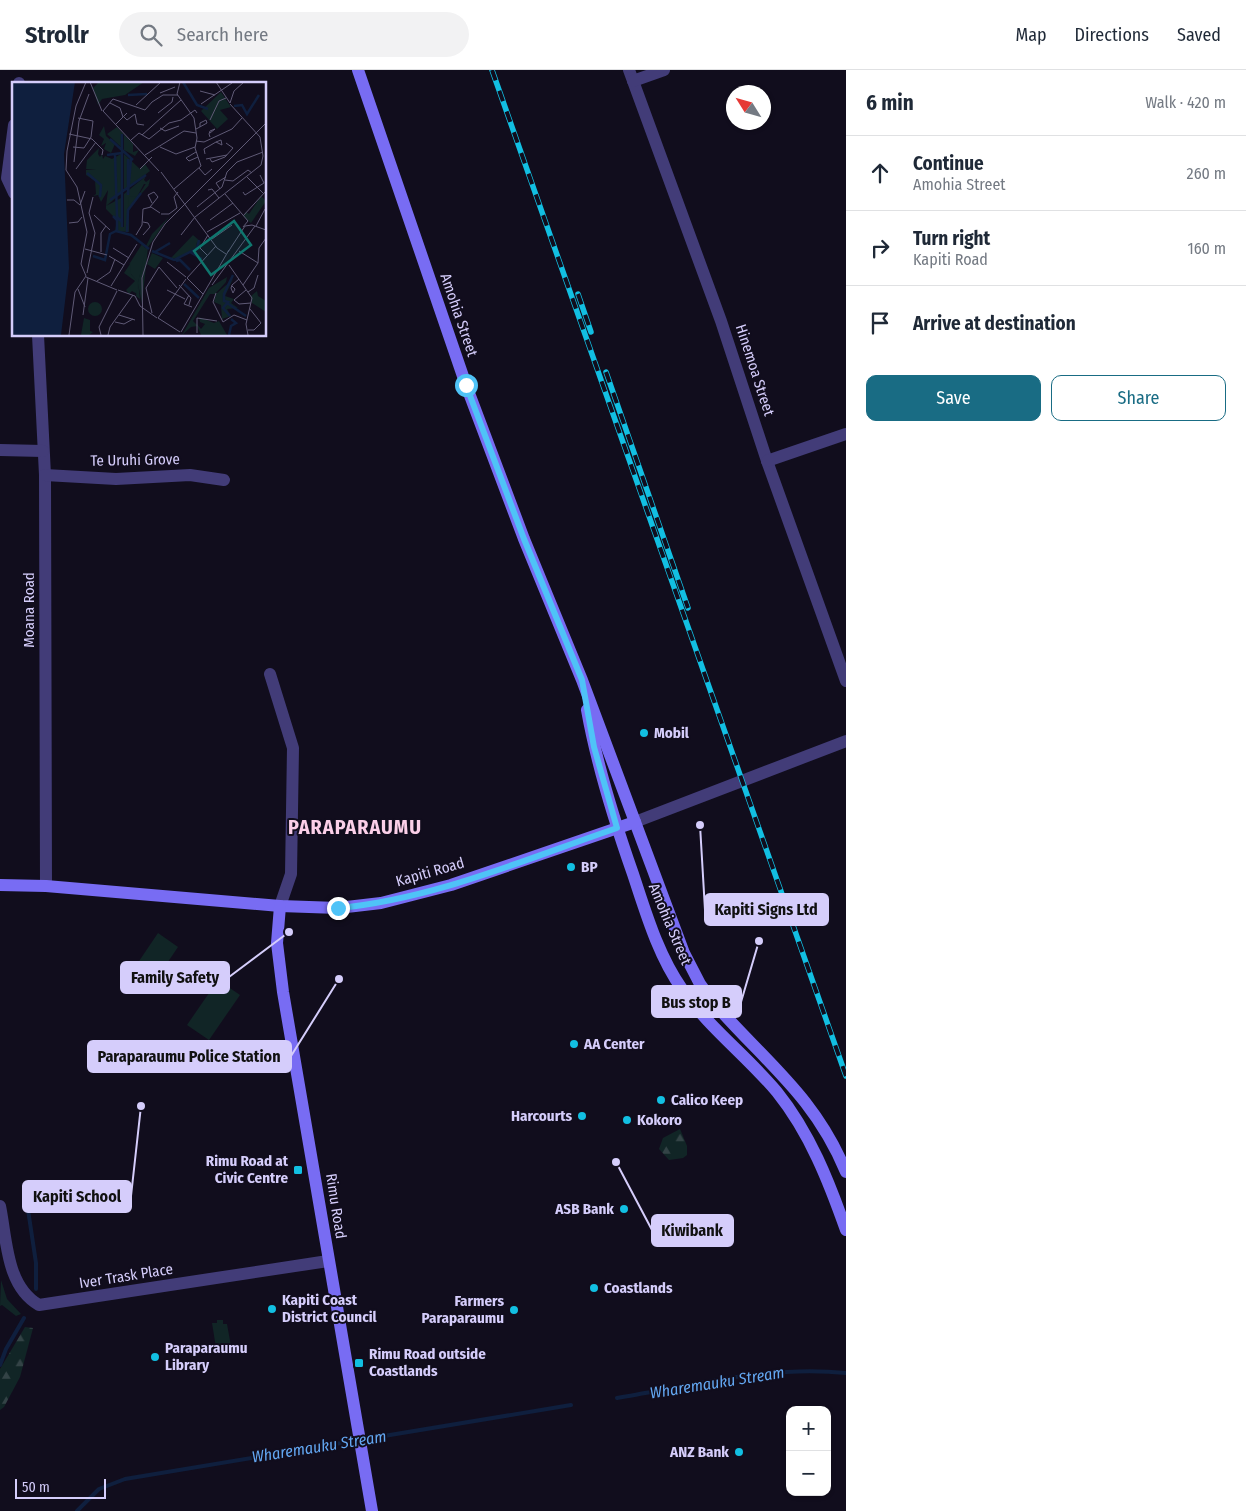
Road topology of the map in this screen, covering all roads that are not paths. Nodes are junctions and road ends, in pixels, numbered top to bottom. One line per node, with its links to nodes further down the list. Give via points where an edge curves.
1 (358, 70): 14 (main road, Amohia Street, via 466,385)
2 (664, 70): 3 (street)
3 (631, 75): 10 (street, Hinemoa Street, via 721,321)
4 (12, 140): 5 (street, via 7,178)
5 (12, 189)
6 (38, 336): 9 (street, Moana Road)
7 (846, 434): 10 (street)
8 (0, 450): 9 (street)
9 (43, 451): 11 (street, Moana Road)
10 (767, 461): 15 (street, Hinemoa Street)
11 (45, 475): 12 (street, Te Uruhi Grove, via 116,479 190,475); 20 (street, Moana Road)
12 (224, 480)
13 (270, 674): 21 (street, via 293,748 291,874)
14 (582, 680): 17 (main road, Amohia Street); 18 (main road, Amohia Street, via 594,747)
15 (846, 681)
16 (846, 741): 17 (street, Kapiti Road)
17 (635, 822): 18 (main road, Kapiti Road); 22 (main road, Amohia Street, via 680,942 700,984 721,1011 795,1087 819,1120)
18 (617, 828): 21 (main road, Kapiti Road, via 451,885 381,903 338,908); 24 (main road, Amohia Street, via 647,917 677,980 718,1033 743,1055 784,1102 821,1164)
19 (0, 885): 20 (main road, Kapiti Road)
20 (46, 886): 21 (main road, Kapiti Road)
21 (280, 906): 25 (main road, Rimu Road, via 277,944 283,992)
22 (846, 1172)
23 (0, 1206): 25 (street, Iver Trask Place, via 14,1278 23,1293 39,1305)
24 (844, 1226)
25 (328, 1261): 26 (main road, Rimu Road)
26 (372, 1511)

